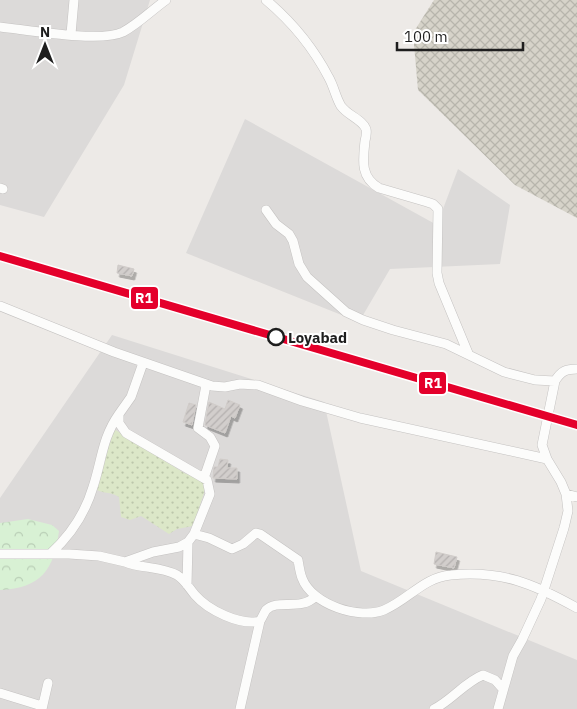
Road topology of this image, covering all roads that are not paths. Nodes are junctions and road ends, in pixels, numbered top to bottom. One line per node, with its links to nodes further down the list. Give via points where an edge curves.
1 (74, 0): 5 (street)
2 (166, 0): 5 (street, via 134,25 113,36)
3 (266, 0): 8 (street, via 285,18 319,61 340,105 366,130 363,169 366,177 378,188 438,208 437,273)
4 (0, 27): 5 (street)
5 (70, 34)
6 (266, 210): 8 (street, via 289,234 307,277 346,312)
7 (0, 306): 9 (street)
8 (468, 353): 11 (street, via 504,372 535,380)
9 (143, 363): 12 (street); 13 (street, via 131,397)
10 (577, 369): 11 (street, via 566,369)
11 (556, 381): 14 (street, via 542,446)
12 (206, 384): 14 (street, via 225,387 258,385 360,418); 15 (street, via 198,428 210,437 215,446)
13 (119, 414): 15 (street, via 119,424 126,433); 21 (street, via 104,442 85,509 74,528)
14 (547, 459): 16 (street)
15 (204, 478): 18 (street, via 210,494)
16 (566, 494): 17 (street); 24 (street, via 568,511 564,528)
17 (577, 497)
18 (194, 534): 19 (street); 25 (street, via 232,549 256,533 260,534 298,560 303,581)
19 (188, 542): 22 (street); 23 (street)
20 (0, 554): 21 (street)
21 (50, 554): 22 (street, via 99,556)
22 (125, 562): 23 (street, via 166,570 182,578)
23 (187, 585): 27 (street, via 201,602 216,612 250,622)
24 (543, 590): 25 (street, via 502,576 451,575 433,579 389,608 374,613 335,607); 26 (street); 29 (street, via 512,656)
25 (316, 596): 27 (street, via 304,604 266,610)
26 (577, 608)
27 (260, 621): 32 (street)
28 (48, 683): 31 (street)
29 (503, 689): 33 (street, via 495,680 483,675); 34 (street)
30 (0, 694): 31 (street)
31 (42, 708)
32 (240, 709)
33 (434, 709)
34 (498, 709)

